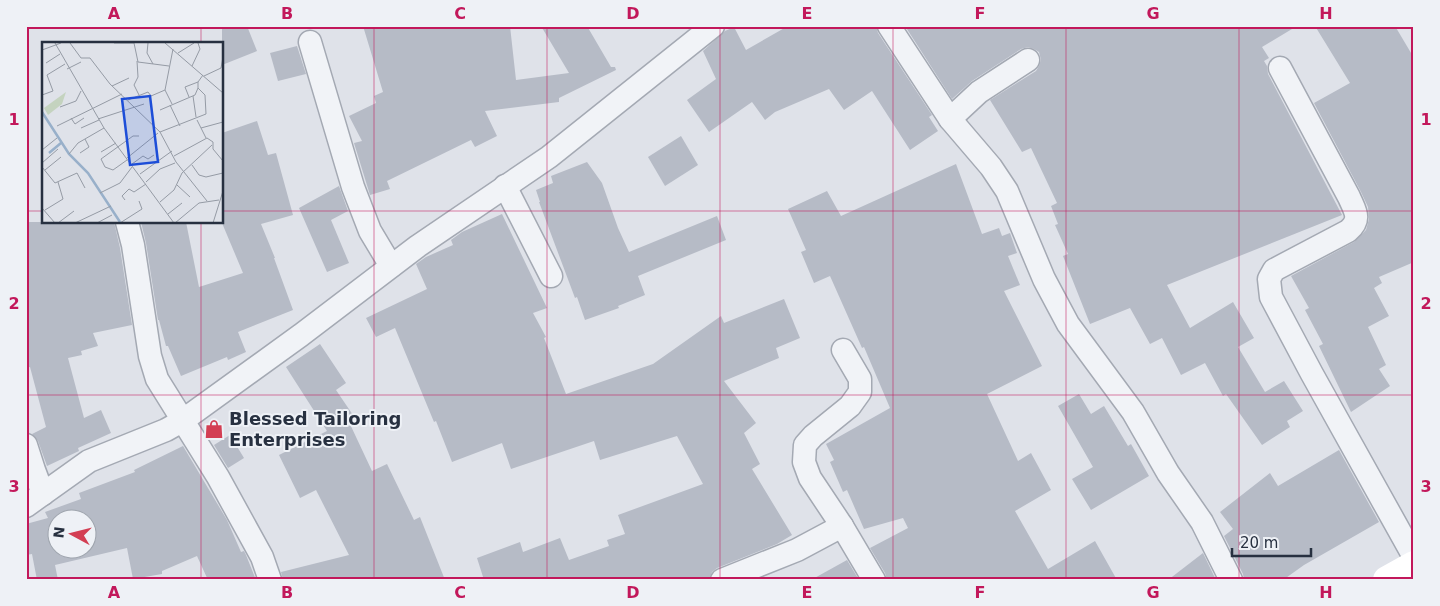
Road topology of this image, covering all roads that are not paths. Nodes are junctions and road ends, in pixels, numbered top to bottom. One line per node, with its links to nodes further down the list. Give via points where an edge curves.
1 (713, 26): 7 (street, via 549,156)
2 (889, 26): 6 (street)
3 (310, 42): 9 (street, via 353,187 370,232)
4 (1028, 60): 6 (street, via 979,92)
5 (1280, 68): 16 (street, via 1357,215 1354,226 1348,231 1274,270 1270,274 1271,296)
6 (950, 119): 21 (street, via 991,166 1007,191 1044,279 1068,324 1133,412 1168,473 1202,522)
7 (504, 186): 9 (street); 10 (street)
8 (128, 224): 12 (street, via 150,356 157,380)
9 (391, 266): 12 (street)
10 (551, 276)
11 (842, 350): 15 (street, via 860,380 860,392 850,406 805,445 804,462 810,478)
12 (182, 421): 14 (street, via 89,461); 18 (street, via 218,477 262,557)
13 (26, 445): 14 (street, via 34,470)
14 (35, 500)
15 (842, 526): 19 (street, via 797,550); 20 (street)
16 (1414, 556)
17 (1414, 565): 22 (main road)
18 (270, 580)
19 (722, 580)
20 (874, 580)
21 (1231, 580)
22 (1387, 580)

